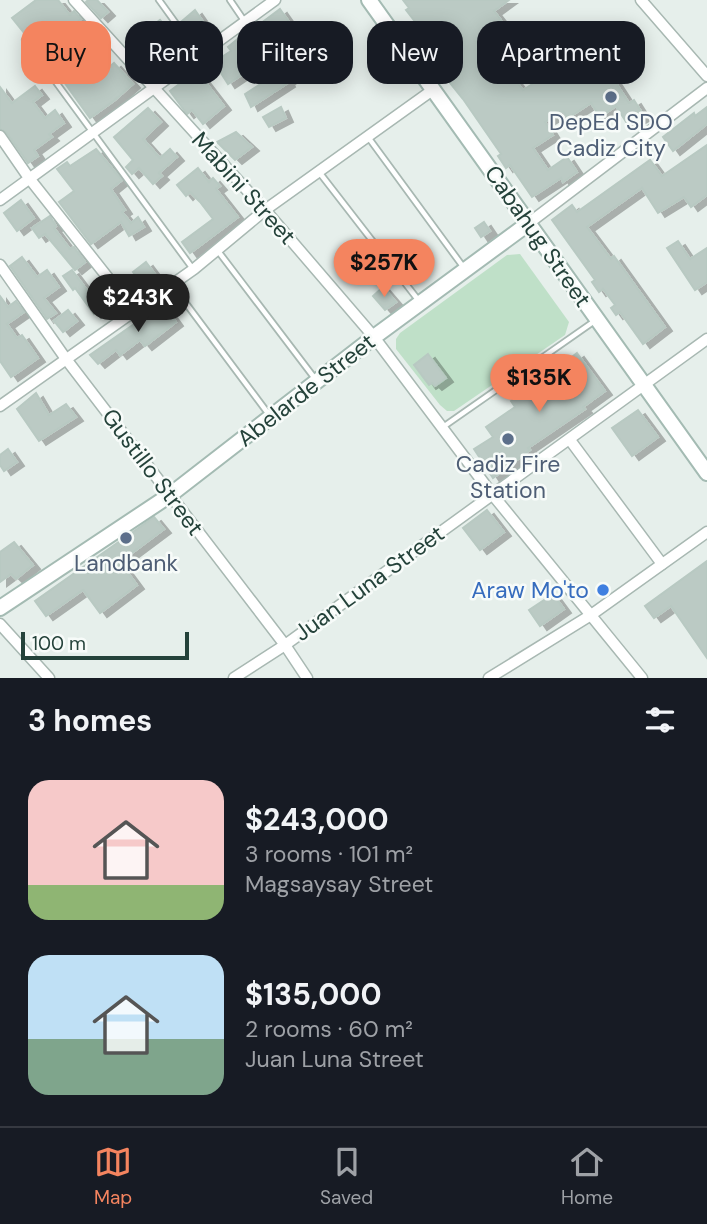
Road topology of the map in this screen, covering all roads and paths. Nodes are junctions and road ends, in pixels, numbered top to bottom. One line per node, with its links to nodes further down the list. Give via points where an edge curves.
1 (74, 0): 13 (street, Mabini Street)
2 (159, 0): 7 (lane)
3 (230, 0): 8 (lane)
4 (275, 0): 9 (street)
5 (369, 0): 15 (street, Cabahug Street)
6 (641, 0): 10 (street)
7 (174, 21)
8 (245, 21)
9 (249, 21)
10 (707, 76)
11 (57, 84): 16 (lane)
12 (159, 84): 13 (street)
13 (154, 88): 16 (street); 22 (street, Mabini Street)
14 (707, 88): 23 (street, Abelarde Street)
15 (434, 89): 18 (street); 23 (street, Cabahug Street)
16 (92, 133): 20 (street); 26 (lane)
17 (0, 136): 20 (street)
18 (368, 136): 19 (street); 27 (lane)
19 (319, 172): 22 (street); 29 (lane)
20 (29, 178): 21 (street); 30 (street)
21 (0, 200)
22 (265, 210): 24 (street); 32 (street, Mabini Street)
23 (529, 223): 27 (street, Abelarde Street); 31 (street, Cabahug Street)
24 (217, 250): 26 (street); 35 (lane)
25 (0, 265): 34 (street, Gustillo Street)
26 (194, 269): 28 (street)
27 (466, 270): 29 (street, Abelarde Street)
28 (172, 285): 30 (street); 38 (lane)
29 (420, 303): 32 (street, Abelarde Street)
30 (135, 312): 34 (street)
31 (597, 319): 36 (street, Cabahug Street); 39 (lane)
32 (374, 337): 35 (street, Abelarde Street); 39 (street, Mabini Street)
33 (707, 339): 36 (street, Juan Luna Street)
34 (66, 359): 37 (street); 43 (street, Gustillo Street)
35 (317, 381): 38 (street, Abelarde Street)
36 (644, 386): 40 (street, Juan Luna Street); 41 (street, Cabahug Street)
37 (0, 405)
38 (271, 417): 43 (street, Abelarde Street)
39 (443, 427): 42 (street, Mabini Street)
40 (569, 440): 42 (street, Juan Luna Street); 45 (street)
41 (707, 473)
42 (492, 494): 47 (street, Mabini Street); 49 (street, Juan Luna Street)
43 (170, 495): 46 (street, Abelarde Street); 49 (street, Gustillo Street)
44 (707, 532): 45 (street)
45 (662, 564): 47 (street)
46 (0, 608)
47 (591, 615): 53 (street); 54 (street, Mabini Street)
48 (0, 624): 50 (street)
49 (285, 645): 51 (street, Juan Luna Street); 52 (street, Gustillo Street)
50 (49, 678)
51 (234, 678)
52 (307, 678)
53 (489, 678)
54 (642, 678)

